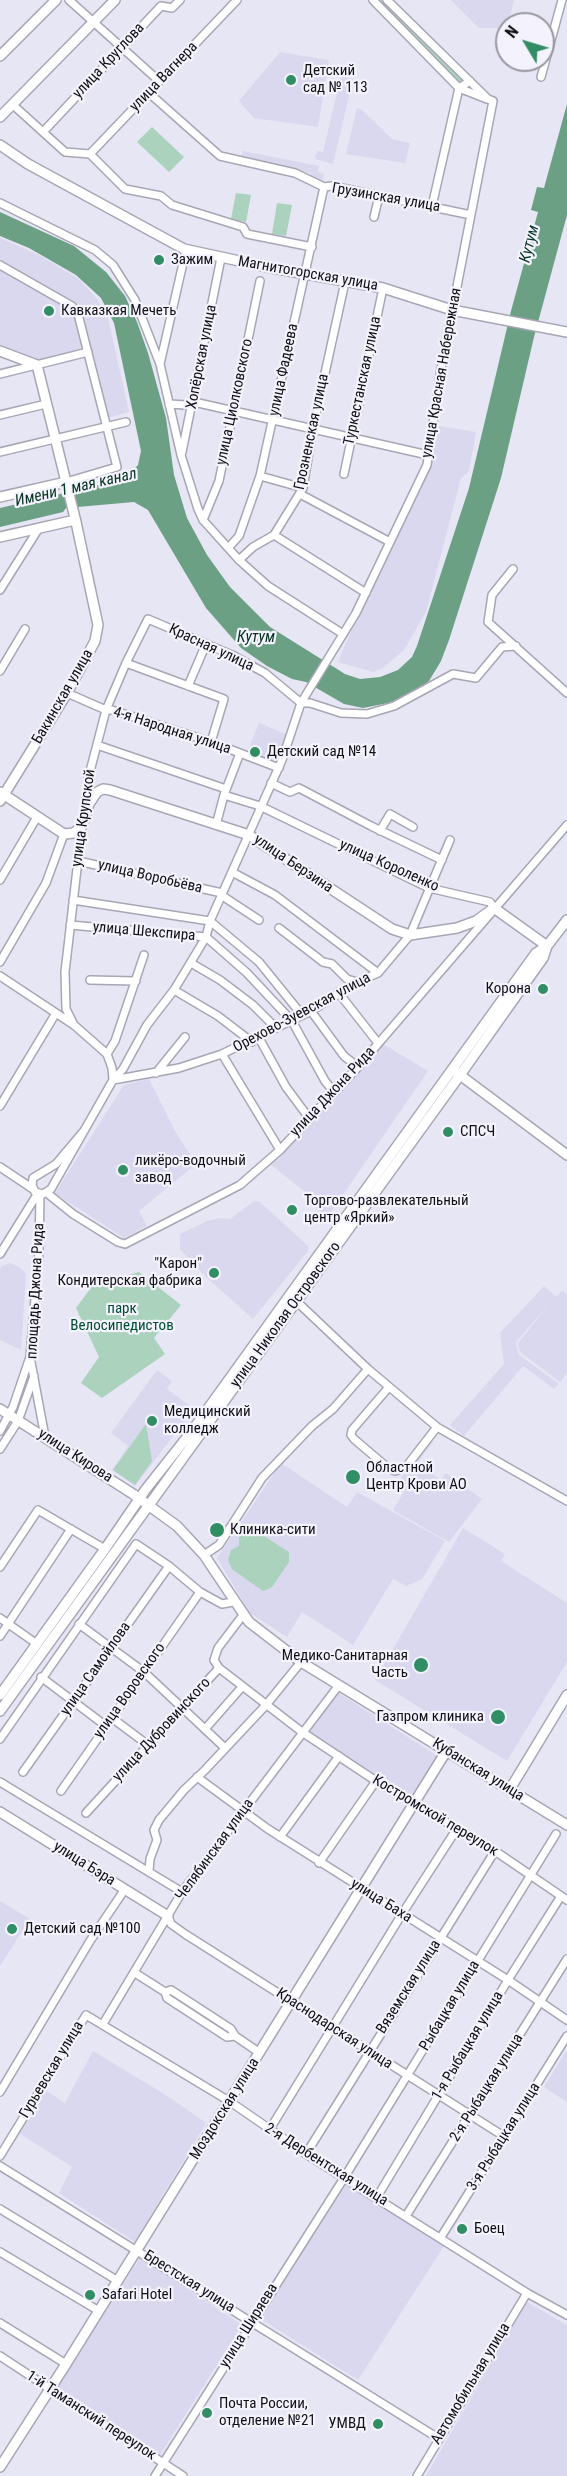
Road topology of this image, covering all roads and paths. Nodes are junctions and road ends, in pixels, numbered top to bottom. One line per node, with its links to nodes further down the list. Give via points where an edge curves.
1 (56, 0): 11 (main road)
2 (69, 0): 9 (street)
3 (115, 0): 9 (main road)
4 (180, 0): 10 (street, улица Круглова, via 172,8 161,6)
5 (237, 0): 13 (street, улица Вагнера)
6 (387, 0): 14 (street)
7 (562, 0): 12 (street)
8 (377, 2): 15 (street)
9 (93, 22): 10 (street); 18 (main road)
10 (121, 47): 13 (street); 20 (street, улица Круглова)
11 (0, 56)
12 (541, 77)
13 (159, 81): 16 (street, улица Вагнера)
14 (470, 81): 15 (street); 17 (street)
15 (459, 88): 17 (street); 26 (street)
16 (149, 93): 22 (street, улица Вагнера); 23 (street, Грузинская улица, via 220,156 295,173)
17 (488, 99): 27 (street, улица Красная Набережная, via 493,101 492,112)
18 (12, 104): 19 (main road); 20 (street)
19 (0, 117)
20 (43, 132): 22 (street, via 65,152)
21 (0, 145): 30 (main road, Магнитогорская улица)
22 (90, 154): 29 (street, via 125,189 161,196 172,205 243,227 247,234)
23 (324, 187): 24 (street, Грузинская улица); 29 (street, улица Фадеева)
24 (379, 196): 26 (street, Грузинская улица); 28 (street)
25 (0, 203): 41 (street, via 95,250 113,265 135,300)
26 (432, 206): 27 (street, Грузинская улица)
27 (471, 215): 37 (street, улица Красная Набережная)
28 (374, 217)
29 (312, 247): 33 (street, улица Фадеева)
30 (186, 250): 31 (main road, Магнитогорская улица); 41 (street)
31 (221, 258): 33 (main road, Магнитогорская улица); 44 (street, Хопёрская улица)
32 (0, 265): 40 (street, via 72,306 78,314)
33 (304, 273): 35 (main road, Магнитогорская улица); 49 (street, улица Фадеева)
34 (260, 281): 47 (street, улица Циолковского)
35 (345, 282): 36 (main road, Магнитогорская улица); 52 (street, Грозненская улица)
36 (383, 288): 37 (main road, Магнитогорская улица); 53 (street, Туркестанская улица)
37 (452, 310): 38 (main road, Магнитогорская улица); 56 (street, улица Красная Набережная)
38 (567, 332)
39 (0, 351): 42 (main road)
40 (88, 352): 42 (street); 51 (street)
41 (160, 364): 46 (street)
42 (37, 365): 43 (street); 45 (main road, Бакинская улица)
43 (0, 374)
44 (194, 402): 46 (street); 47 (street); 57 (street, Хопёрская улица)
45 (46, 404): 48 (street); 54 (main road, Бакинская улица)
46 (169, 404): 57 (street)
47 (233, 410): 49 (street); 64 (street, улица Циолковского, via 219,480)
48 (0, 415)
49 (274, 419): 52 (street); 59 (street, улица Фадеева)
50 (126, 422): 51 (street)
51 (107, 427): 54 (street); 60 (street, via 117,466)
52 (313, 428): 53 (street); 61 (street, Грозненская улица)
53 (351, 437): 56 (street); 58 (street, Туркестанская улица)
54 (54, 438): 55 (street); 60 (main road, Бакинская улица)
55 (0, 452)
56 (428, 454): 68 (street, улица Красная Набережная, via 427,465)
57 (181, 455): 64 (street)
58 (344, 474)
59 (260, 476): 61 (street); 69 (street, улица Фадеева, via 239,536)
60 (66, 485): 62 (main road); 63 (main road, Бакинская улица)
61 (302, 491): 66 (street, Грозненская улица); 68 (street)
62 (0, 497)
63 (74, 517): 65 (main road); 82 (main road, Бакинская улица, via 98,625 95,641)
64 (203, 520): 69 (street)
65 (39, 528): 67 (main road); 72 (street)
66 (274, 535): 70 (street, Грозненская улица); 73 (street)
67 (0, 537)
68 (390, 542): 73 (street, улица Красная Набережная)
69 (229, 548): 70 (street)
70 (239, 560): 76 (street, via 268,586)
71 (513, 569): 78 (street, via 492,595 488,622)
72 (0, 590)
73 (366, 593): 76 (street, улица Красная Набережная)
74 (148, 619): 77 (street, Красная улица); 79 (street, улица Крупской)
75 (25, 629): 80 (street)
76 (343, 634): 84 (street, улица Красная Набережная)
77 (206, 644): 81 (street); 84 (street, Красная улица, via 264,673)
78 (516, 646): 83 (street); 84 (street, via 502,647 476,678 453,674 394,706 367,714 340,713)
79 (126, 663): 81 (street); 85 (street, улица Крупской)
80 (0, 671)
81 (188, 686): 86 (street, via 224,699)
82 (67, 693): 85 (street, 4-я Народная улица); 92 (main road, Бакинская улица)
83 (567, 693)
84 (301, 703): 89 (street, улица Красная Набережная)
85 (106, 710): 86 (street, 4-я Народная улица); 87 (street, улица Крупской)
86 (211, 742): 88 (street, 4-я Народная улица)
87 (97, 745): 91 (street, улица Короленко); 93 (street, улица Крупской, via 88,779)
88 (240, 753): 89 (street, 4-я Народная улица); 91 (street)
89 (279, 768): 90 (street, улица Красная Набережная)
90 (271, 783): 94 (street, улица Красная Набережная); 100 (street, via 290,792 299,788)
91 (225, 792): 94 (street, улица Короленко); 96 (street)
92 (1, 796): 95 (main road)
93 (89, 804): 96 (main road, улица Берзина, via 103,789); 98 (main road, улица Крупской)
94 (260, 806): 102 (street, улица Красная Набережная); 108 (street, улица Короленко)
95 (37, 817): 101 (main road); 107 (street)
96 (216, 825): 102 (main road, улица Берзина)
97 (567, 825): 111 (street, улица Джона Рида)
98 (82, 826): 101 (main road, via 75,833); 105 (street, улица Крупской)
99 (413, 827): 100 (street, via 390,814)
100 (380, 831): 104 (street)
101 (64, 834): 121 (street, via 46,883)
102 (249, 835): 106 (street, улица Красная Набережная); 117 (main road, улица Берзина, via 392,929)
103 (450, 840): 104 (street, Орехово-Зуевская улица)
104 (442, 860): 108 (street, Орехово-Зуевская улица)
105 (78, 861): 109 (street, улица Воробьёва); 110 (street, улица Крупской)
106 (232, 872): 109 (street, улица Красная Набережная); 123 (street, via 275,895)
107 (0, 880)
108 (429, 888): 111 (street, улица Короленко, via 490,902); 117 (street, Орехово-Зуевская улица)
109 (221, 894): 112 (street, улица Воробьёва); 114 (street, улица Красная Набережная)
110 (73, 900): 114 (street); 115 (street, улица Крупской)
111 (494, 908): 117 (main road, улица Берзина, via 457,928); 119 (main road, улица Короленко); 138 (street, улица Джона Рида)
112 (259, 920)
113 (567, 920): 119 (main road, улица Николая Островского)
114 (210, 921): 118 (street, улица Красная Набережная); 132 (street, via 259,962)
115 (70, 925): 118 (street, улица Шекспира); 134 (street, улица Крупской, via 66,1009)
116 (279, 928): 127 (street, via 323,963 332,964)
117 (410, 934): 123 (street, Орехово-Зуевская улица)
118 (206, 937): 122 (street, улица Красная Набережная); 133 (street, улица Шекспира)
119 (547, 946): 142 (main road, улица Николая Островского, via 543,958)
120 (144, 955): 126 (street)
121 (0, 963)
122 (191, 963): 128 (street, улица Красная Набережная); 135 (street, via 245,999)
123 (378, 973): 127 (street, Орехово-Зуевская улица)
124 (0, 975): 131 (street)
125 (90, 980): 126 (street)
126 (136, 981): 139 (street)
127 (357, 982): 129 (street, Орехово-Зуевская улица)
128 (174, 990): 137 (street); 144 (street, улица Красная Набережная)
129 (338, 992): 130 (street, Орехово-Зуевская улица); 138 (street)
130 (311, 1011): 132 (street, Орехово-Зуевская улица); 141 (street, via 344,1056)
131 (56, 1013): 134 (street); 146 (street)
132 (302, 1015): 133 (street, Орехово-Зуевская улица)
133 (292, 1021): 135 (street, Орехово-Зуевская улица); 145 (street, улица Шекспира)
134 (74, 1025): 139 (street)
135 (276, 1028): 137 (street, Орехово-Зуевская улица)
136 (185, 1037): 143 (street)
137 (255, 1040): 140 (street, Орехово-Зуевская улица); 147 (street)
138 (378, 1043): 141 (street, улица Джона Рида)
139 (107, 1054): 144 (street)
140 (222, 1054): 143 (street, Орехово-Зуевская улица); 149 (street)
141 (358, 1066): 145 (street, улица Джона Рида)
142 (456, 1072): 150 (main road); 159 (main road, улица Николая Островского)
143 (156, 1073): 144 (street, Орехово-Зуевская улица)
144 (112, 1080): 148 (street, улица Красная Набережная)
145 (334, 1092): 147 (street, улица Джона Рида)
146 (0, 1106)
147 (309, 1118): 149 (street, улица Джона Рида)
148 (83, 1132): 153 (street, via 56,1164); 154 (street)
149 (280, 1150): 155 (street, улица Джона Рида, via 240,1185 125,1244)
150 (567, 1155)
151 (0, 1167): 152 (street)
152 (12, 1174): 153 (street); 155 (street)
153 (38, 1174): 154 (street, via 50,1176); 155 (street, via 32,1182)
154 (53, 1183): 155 (street, via 51,1189)
155 (41, 1193): 156 (street); 157 (street, площадь Джона Рида)
156 (27, 1212): 157 (street); 158 (street)
157 (40, 1218): 160 (street, площадь Джона Рида)
158 (0, 1254)
159 (292, 1297): 161 (street); 169 (main road, улица Николая Островского)
160 (30, 1357): 162 (street, площадь Джона Рида); 165 (street)
161 (368, 1369): 163 (street); 177 (street, via 262,1478 219,1545)
162 (35, 1372): 166 (street); 170 (street, площадь Джона Рида)
163 (389, 1387): 167 (street); 167 (street, via 351,1436 388,1468 395,1471 406,1467)
164 (0, 1409): 165 (main road, улица Кирова)
165 (10, 1415): 166 (main road, улица Кирова); 168 (street)
166 (18, 1421): 170 (main road, улица Кирова); 171 (street)
167 (438, 1427): 173 (street)
168 (0, 1431)
169 (196, 1434): 172 (main road, улица Николая Островского); 174 (main road, улица Николая Островского)
170 (45, 1437): 172 (main road, улица Кирова)
171 (0, 1449)
172 (140, 1499): 174 (main road, улица Кирова); 176 (main road, улица Николая Островского)
173 (567, 1501)
174 (149, 1504): 177 (main road, Кубанская улица, via 177,1526); 200 (main road, улица Николая Островского)
175 (71, 1529): 176 (street); 179 (street, via 38,1510); 184 (street)
176 (105, 1549): 187 (main road, улица Николая Островского)
177 (204, 1556): 181 (main road, Кубанская улица)
178 (169, 1566): 180 (street); 185 (street, via 136,1544); 188 (street, улица Самойлова)
179 (0, 1567)
180 (200, 1592): 181 (street, via 222,1604); 191 (street, улица Воровского)
181 (233, 1602): 182 (main road, Кубанская улица)
182 (243, 1615): 189 (main road, Кубанская улица); 190 (street, улица Дубровинского, via 218,1648 214,1660)
183 (0, 1618): 184 (street)
184 (8, 1623): 186 (street); 187 (street)
185 (79, 1624): 188 (street); 192 (street)
186 (0, 1636)
187 (37, 1644): 195 (main road, улица Николая Островского)
188 (111, 1647): 191 (street); 197 (street, улица Самойлова)
189 (301, 1662): 193 (main road, Кубанская улица); 198 (street)
190 (219, 1668): 194 (street, Костромской переулок); 199 (street, улица Дубровинского)
191 (144, 1672): 199 (street); 201 (street, улица Воровского)
192 (41, 1677): 197 (street); 205 (street)
193 (339, 1685): 204 (street, Челябинская улица); 208 (main road, Кубанская улица)
194 (242, 1686): 198 (street, Костромской переулок); 203 (street)
195 (0, 1695)
196 (567, 1695): 214 (main road)
197 (72, 1701): 202 (street); 210 (street, улица Самойлова)
198 (266, 1705): 204 (street, Костромской переулок); 207 (street)
199 (182, 1706): 203 (street); 206 (street, улица Дубровинского)
200 (0, 1712)
201 (112, 1718): 202 (street, улица Воровского); 206 (street)
202 (106, 1726): 215 (street, улица Воровского)
203 (205, 1729): 207 (street)
204 (302, 1732): 209 (street, Костромской переулок); 218 (street, Челябинская улица)
205 (0, 1739)
206 (148, 1745): 219 (street, улица Дубровинского)
207 (225, 1749): 211 (street)
208 (447, 1750): 214 (main road, Кубанская улица); 216 (main road, Моздокская улица)
209 (339, 1756): 212 (street, Костромской переулок); 223 (street)
210 (23, 1772)
211 (198, 1777): 218 (street, улица Баха); 226 (street, via 159,1820)
212 (376, 1781): 216 (street, Костромской переулок); 225 (street)
213 (0, 1782): 226 (street)
214 (510, 1790): 220 (main road, Кубанская улица)
215 (60, 1791)
216 (416, 1804): 221 (street, Костромской переулок); 229 (main road, Моздокская улица)
217 (0, 1812): 228 (main road, улица Бэра)
218 (242, 1812): 223 (street, улица Баха); 230 (street, Челябинская улица)
219 (86, 1813)
220 (567, 1825)
221 (456, 1830): 224 (street, Костромской переулок); 232 (street)
222 (556, 1834): 227 (street, Рыбацкая улица)
223 (280, 1837): 225 (street, улица Баха)
224 (495, 1851): 227 (street, Костромской переулок); 234 (street, Вяземская улица)
225 (319, 1863): 229 (street, улица Баха)
226 (149, 1871): 230 (street)
227 (531, 1876): 231 (street, Костромской переулок); 236 (street, Рыбацкая улица)
228 (125, 1889): 233 (main road, улица Бэра); 249 (street)
229 (362, 1890): 232 (street, улица Баха); 240 (main road, Моздокская улица)
230 (182, 1892): 233 (street, Челябинская улица)
231 (564, 1898): 238 (street, 1-я Рыбацкая улица)
232 (402, 1914): 234 (street, улица Баха); 244 (street)
233 (168, 1916): 237 (street, Челябинская улица); 240 (street, Краснодарская улица, via 178,1929)
234 (440, 1938): 236 (street, улица Баха); 246 (street, Вяземская улица)
235 (567, 1959): 239 (street, 2-я Рыбацкая улица)
236 (477, 1962): 238 (street, улица Баха); 248 (street, Рыбацкая улица)
237 (135, 1972): 243 (street, Челябинская улица); 247 (street, via 165,1992 171,1990)
238 (508, 1980): 239 (street, улица Баха); 250 (street, 1-я Рыбацкая улица)
239 (541, 2001): 242 (street, улица Баха); 252 (street, 2-я Рыбацкая улица)
240 (291, 2002): 244 (street, Краснодарская улица); 247 (main road, Моздокская улица)
241 (86, 2015): 243 (street, 2-я Дербентская улица); 256 (street, Гурьевская улица)
242 (567, 2020)
243 (103, 2024): 251 (street, 2-я Дербентская улица)
244 (332, 2029): 246 (street, Краснодарская улица); 253 (street)
245 (567, 2036): 254 (street, 3-я Рыбацкая улица)
246 (369, 2052): 248 (street, Краснодарская улица); 255 (street, Вяземская улица)
247 (260, 2053): 251 (main road, Моздокская улица)
248 (407, 2076): 250 (street, Краснодарская улица); 258 (street, Рыбацкая улица)
249 (0, 2092)
250 (439, 2096): 252 (street, Краснодарская улица); 259 (street, 1-я Рыбацкая улица)
251 (229, 2101): 253 (street, 2-я Дербентская улица); 263 (main road, Моздокская улица)
252 (470, 2115): 254 (street, Краснодарская улица); 261 (street, 2-я Рыбацкая улица)
253 (270, 2129): 255 (street, 2-я Дербентская улица)
254 (505, 2137): 262 (street, 3-я Рыбацкая улица)
255 (306, 2154): 258 (street, 2-я Дербентская улица)
256 (0, 2156)
257 (0, 2166): 263 (street, Брестская улица)
258 (344, 2178): 259 (street, 2-я Дербентская улица); 269 (street, улица Ширяева)
259 (377, 2197): 261 (street, 2-я Дербентская улица)
260 (0, 2209): 265 (street)
261 (406, 2216): 262 (street, 2-я Дербентская улица)
262 (441, 2237): 266 (street, 2-я Дербентская улица)
263 (137, 2250): 265 (main road, Моздокская улица); 269 (street, Брестская улица)
264 (0, 2252): 267 (street)
265 (118, 2281): 267 (main road, Моздокская улица)
266 (527, 2293): 268 (street, 2-я Дербентская улица); 274 (street, Автомобильная улица)
267 (99, 2311): 272 (main road, Моздокская улица)
268 (567, 2315)
269 (252, 2321): 274 (street, Брестская улица); 275 (street, улица Ширяева)
270 (0, 2323): 272 (street)
271 (0, 2356): 273 (street, 1-й Таманский переулок)
272 (66, 2364): 273 (main road, Моздокская улица)
273 (51, 2389): 275 (street, 1-й Таманский переулок); 276 (main road, Моздокская улица)
274 (438, 2438): 279 (street, Автомобильная улица)
275 (164, 2463): 277 (street, улица Ширяева); 278 (street, 1-й Таманский переулок)
276 (0, 2466)
277 (155, 2476)
278 (183, 2476)
279 (417, 2476)

